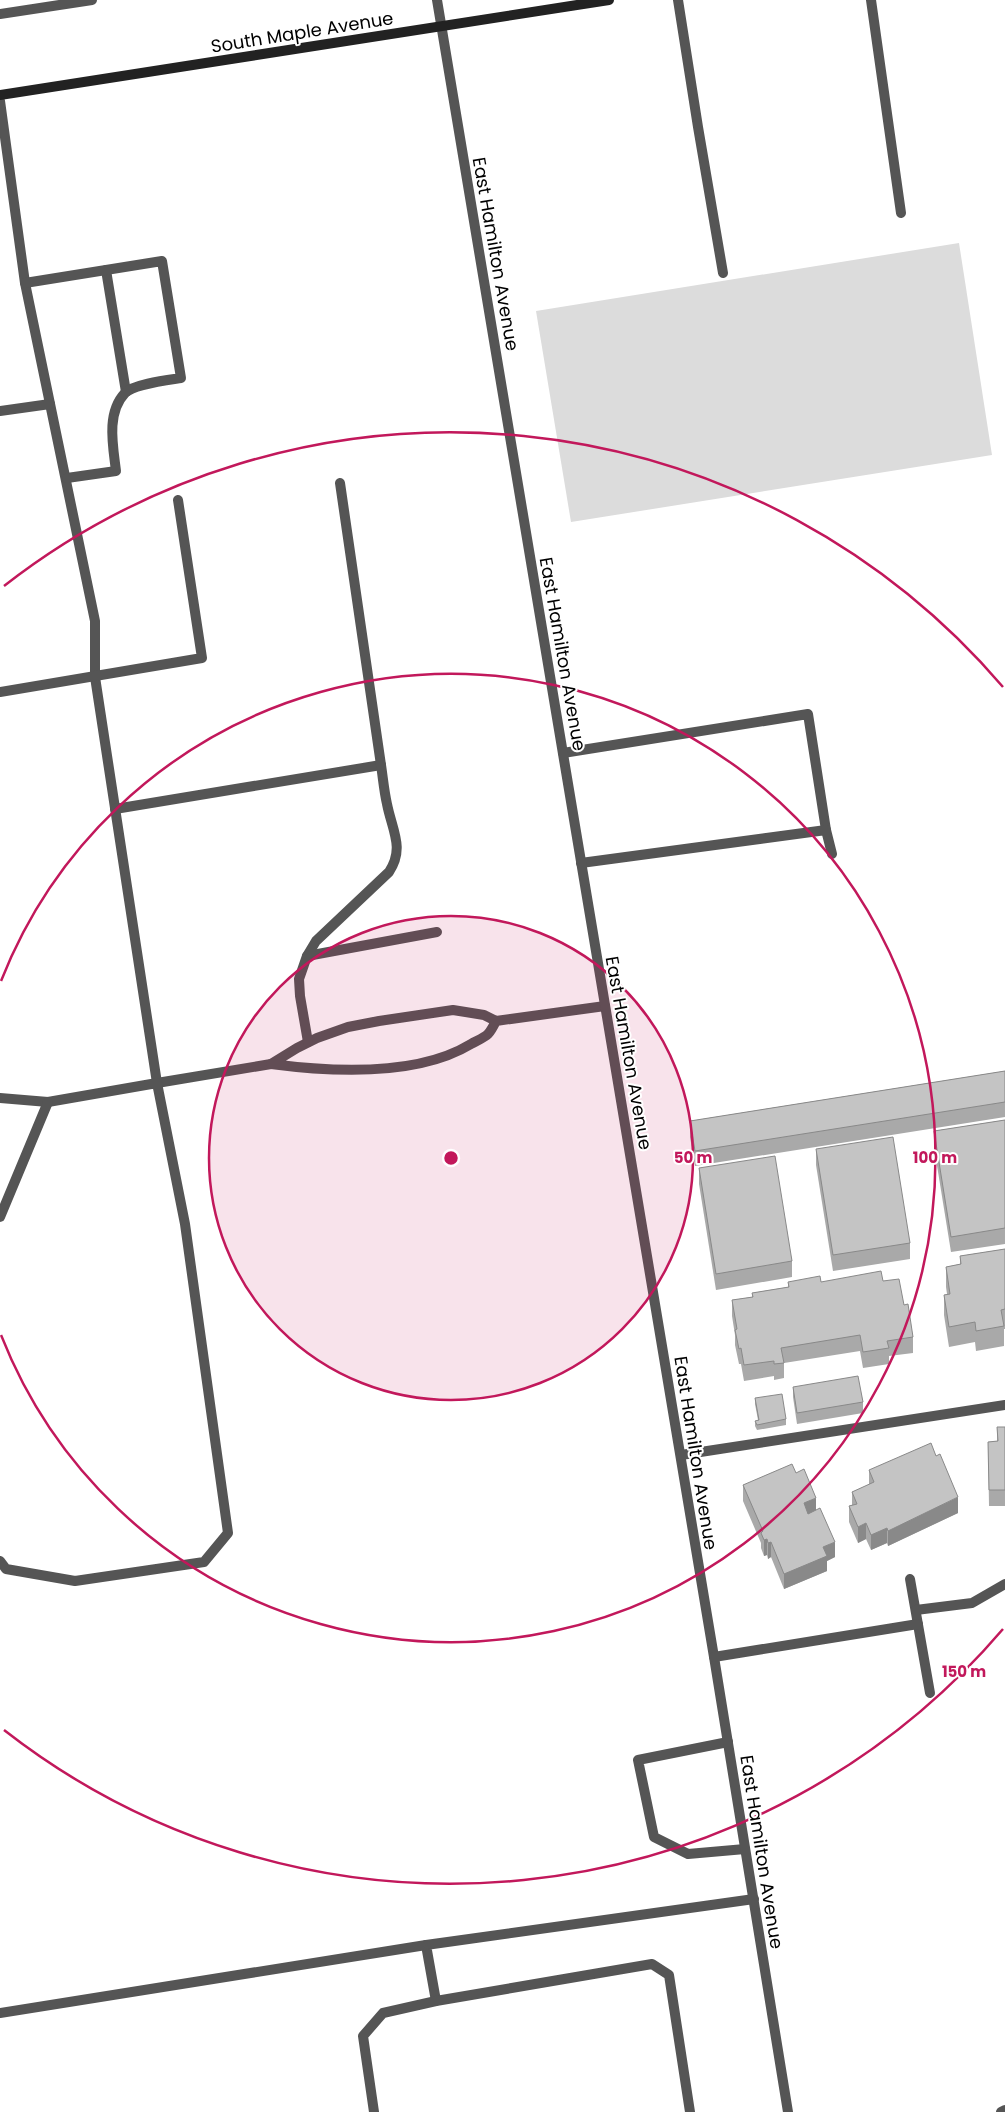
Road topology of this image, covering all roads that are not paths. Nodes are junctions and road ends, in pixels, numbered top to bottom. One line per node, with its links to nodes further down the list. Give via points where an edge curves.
1 (92, 0): 6 (street)
2 (437, 0): 7 (street, East Hamilton Avenue)
3 (609, 0): 7 (main road, South Maple Avenue)
4 (678, 0): 12 (street)
5 (871, 0): 10 (street)
6 (0, 14)
7 (441, 27): 8 (main road, South Maple Avenue); 22 (street, East Hamilton Avenue)
8 (0, 95)
9 (0, 101): 13 (street)
10 (901, 214)
11 (106, 270): 13 (street); 14 (street); 14 (street, via 162,261 181,378)
12 (724, 273)
13 (25, 283): 15 (street)
14 (126, 392): 17 (street, via 114,410 116,471)
15 (50, 404): 16 (street); 17 (street)
16 (0, 411)
17 (66, 478): 20 (street, via 95,621)
18 (340, 483): 23 (street)
19 (178, 500): 20 (street, via 202,658)
20 (95, 677): 21 (street); 24 (street)
21 (0, 692)
22 (563, 753): 25 (street, via 808,714); 27 (street, East Hamilton Avenue)
23 (381, 765): 24 (street); 29 (street, via 398,847 396,862 316,941)
24 (115, 809): 34 (street)
25 (826, 830): 26 (street); 27 (street)
26 (832, 854)
27 (581, 863): 30 (street, East Hamilton Avenue)
28 (436, 932): 29 (street)
29 (307, 956): 32 (street, via 299,979)
30 (605, 1006): 31 (street); 39 (street, East Hamilton Avenue)
31 (496, 1021): 32 (street, via 484,1015 453,1010 356,1026); 33 (street, via 488,1034 463,1049 438,1059 408,1065 345,1069)
32 (308, 1042): 33 (street)
33 (271, 1064): 34 (street)
34 (157, 1083): 36 (street); 40 (street, via 185,1224 228,1533 204,1562 75,1581 6,1568)
35 (0, 1098): 36 (street)
36 (48, 1102): 37 (street)
37 (0, 1217)
38 (1005, 1405): 39 (street)
39 (680, 1455): 45 (street, East Hamilton Avenue)
40 (0, 1560)
41 (910, 1579): 43 (street)
42 (1005, 1584): 43 (street, via 972,1603)
43 (916, 1610): 44 (street)
44 (918, 1624): 45 (street); 46 (street)
45 (714, 1657): 47 (street, East Hamilton Avenue)
46 (930, 1693)
47 (728, 1742): 48 (street, East Hamilton Avenue); 48 (street, via 638,1760 654,1836 688,1854)
48 (745, 1849): 49 (street, East Hamilton Avenue)
49 (754, 1899): 50 (street); 56 (street, East Hamilton Avenue)
50 (426, 1945): 51 (street); 52 (street)
51 (436, 2001): 54 (street, via 382,2013 363,2036); 55 (street, via 652,1964 669,1975)
52 (0, 2013)
53 (1005, 2110): 57 (street)
54 (374, 2112)
55 (690, 2112)
56 (788, 2112)
57 (1001, 2112)

